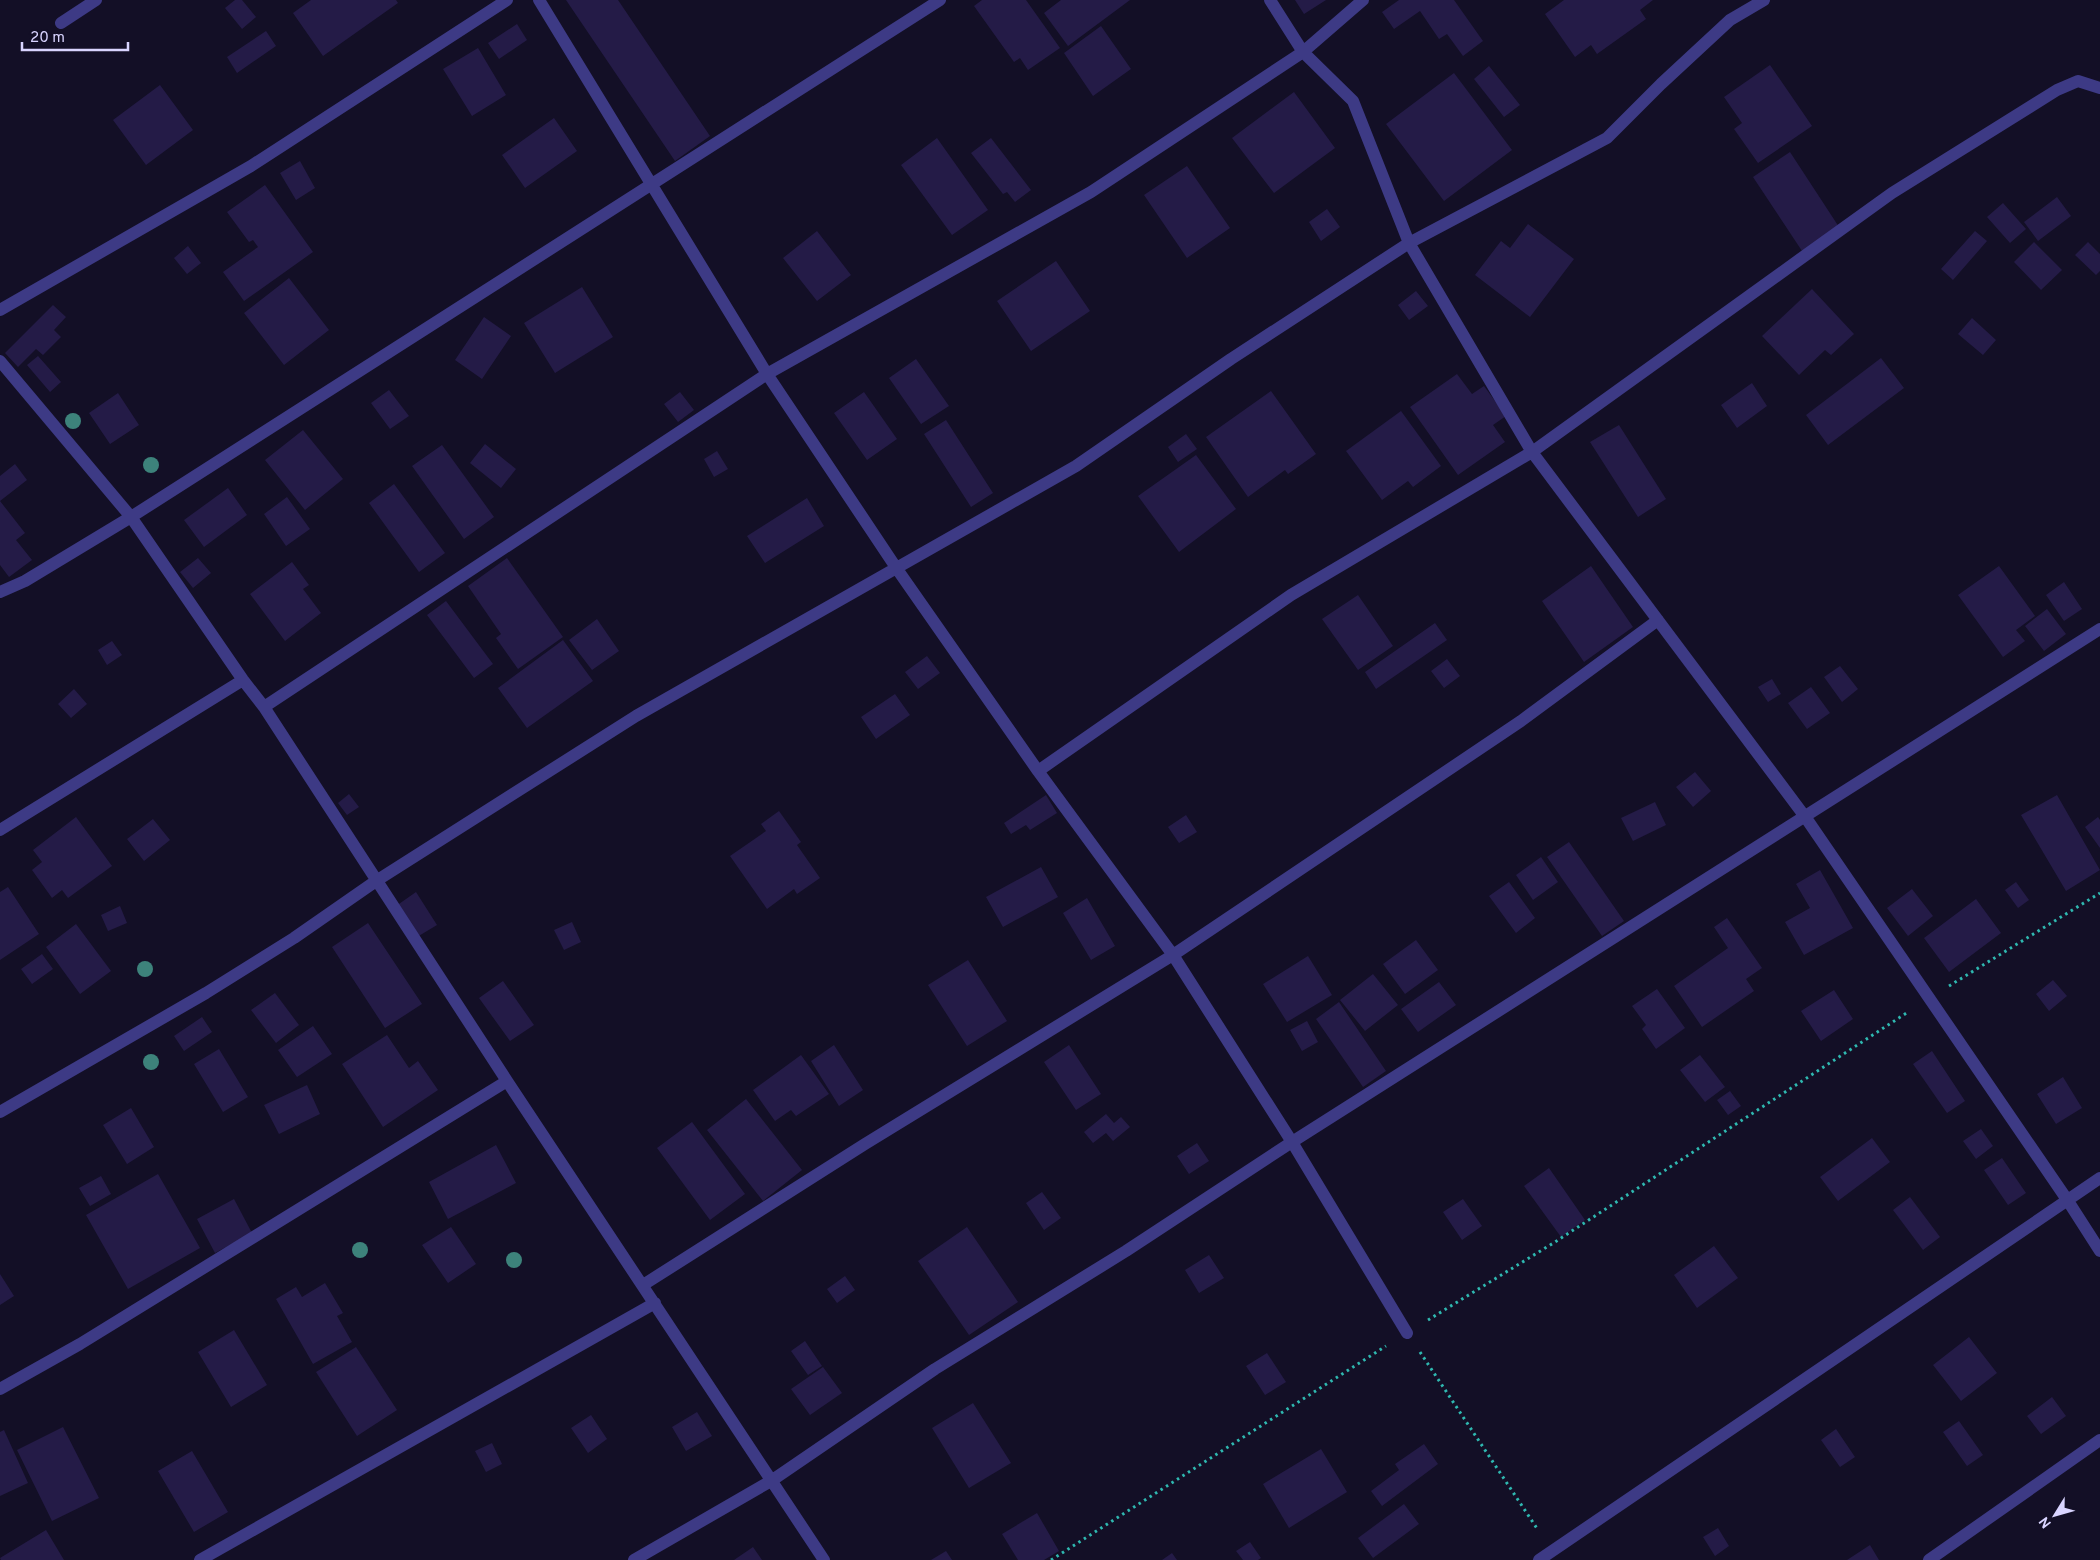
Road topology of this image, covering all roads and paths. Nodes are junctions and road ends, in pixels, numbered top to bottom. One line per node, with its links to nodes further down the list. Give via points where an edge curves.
1 (96, 0): 8 (street)
2 (507, 0): 13 (street, via 251,166)
3 (539, 0): 11 (street)
4 (940, 0): 11 (street)
5 (1270, 0): 9 (street)
6 (1363, 0): 9 (street)
7 (1764, 0): 12 (street, via 1730,20 1660,84 1608,138)
8 (61, 23)
9 (1303, 52): 12 (street, via 1353,101); 15 (street, via 1091,192)
10 (2100, 88): 16 (street, via 2078,81 2057,90 1892,193)
11 (651, 184): 15 (street); 17 (street)
12 (1409, 243): 16 (street); 18 (street, via 1231,359 1076,466)
13 (0, 310)
14 (0, 361): 17 (street)
15 (766, 374): 18 (street); 23 (street)
16 (1532, 452): 20 (street); 24 (street, via 1291,595)
17 (131, 517): 19 (street, via 25,581); 22 (street)
18 (897, 569): 24 (street); 27 (street, via 636,716)
19 (0, 592)
20 (1658, 620): 25 (street); 29 (street, via 1521,721)
21 (2100, 630): 25 (street)
22 (243, 680): 23 (street); 26 (street)
23 (264, 707): 27 (street)
24 (1038, 772): 29 (street)
25 (1806, 818): 30 (street); 33 (street)
26 (0, 830)
27 (376, 881): 31 (street); 32 (street, via 206,993)
28 (2100, 893): 30 (path)
29 (1173, 955): 33 (street); 37 (street)
30 (1929, 998): 35 (street); 39 (path, via 1555,1242)
31 (507, 1082): 37 (street); 40 (street)
32 (0, 1112)
33 (1292, 1142): 39 (street); 42 (street, via 1126,1251 935,1369)
34 (2100, 1178): 35 (street)
35 (2068, 1201): 36 (street); 43 (street)
36 (2100, 1251)
37 (643, 1285): 38 (street)
38 (655, 1303): 42 (street); 44 (street)
39 (1407, 1333): 43 (path); 47 (path)
40 (0, 1390)
41 (2100, 1440): 49 (street)
42 (771, 1481): 45 (street); 46 (street)
43 (1553, 1552): 48 (street)
44 (200, 1560)
45 (634, 1560)
46 (824, 1560)
47 (1050, 1560)
48 (1539, 1560)
49 (1929, 1560)

